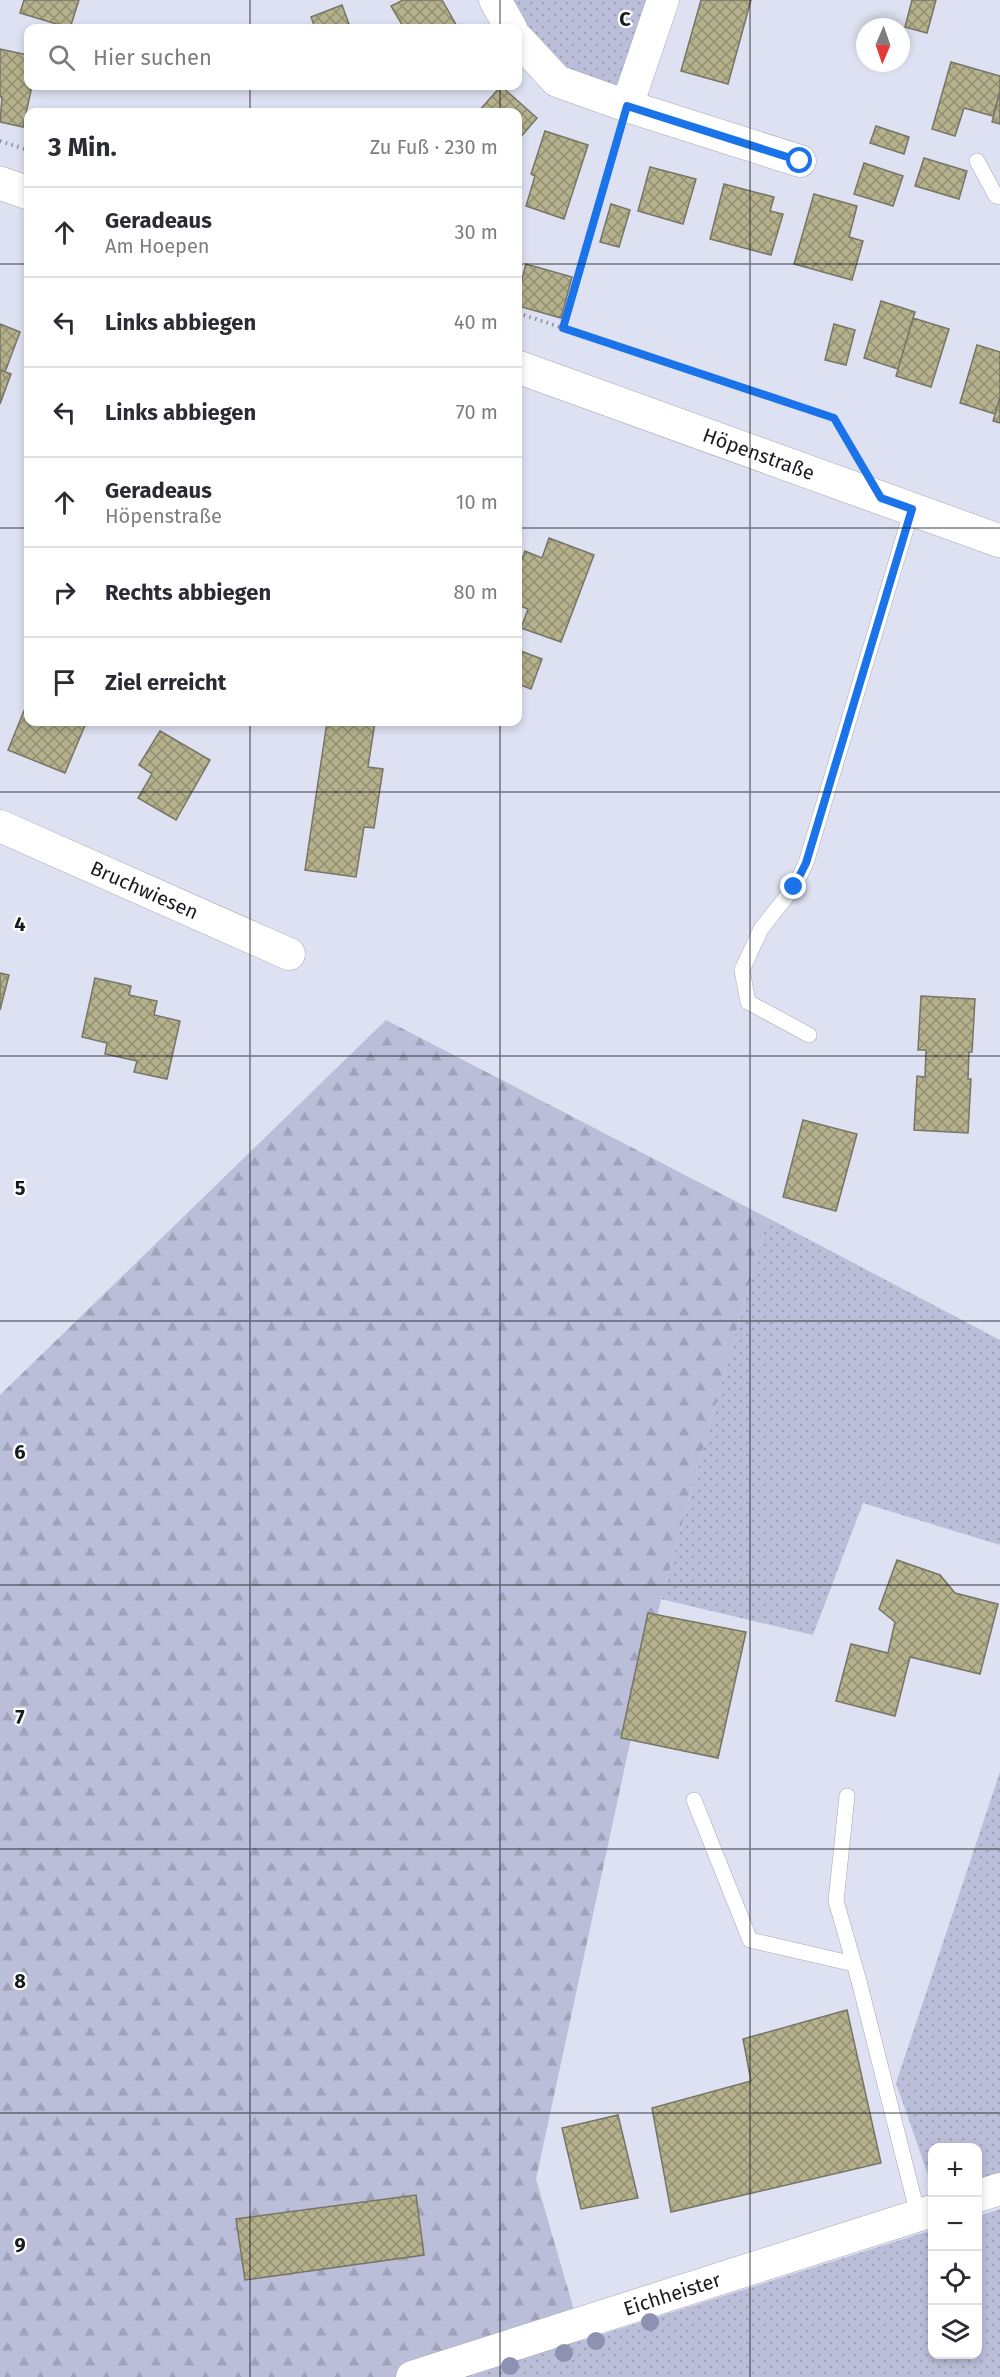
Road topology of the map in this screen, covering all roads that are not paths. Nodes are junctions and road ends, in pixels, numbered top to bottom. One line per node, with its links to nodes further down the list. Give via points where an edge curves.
1 (495, 0): 3 (street)
2 (663, 0): 5 (street)
3 (509, 24)
4 (522, 43): 5 (street, via 557,81)
5 (627, 106): 7 (street)
6 (977, 160): 10 (lane)
7 (800, 161)
8 (0, 183): 9 (main road)
9 (24, 192)
10 (1000, 197)
11 (522, 368): 12 (main road, Höpenstraße)
12 (912, 509): 13 (main road, Höpenstraße); 16 (lane, via 806,863 794,887 761,929 742,970 748,1002)
13 (1000, 541)
14 (0, 826): 15 (street, Bruchwiesen)
15 (289, 954)
16 (809, 1035)
17 (847, 1796): 19 (lane, via 836,1901)
18 (694, 1800): 19 (lane, via 750,1940)
19 (854, 1964): 22 (lane)
20 (1000, 2189): 21 (street)
21 (982, 2195)
22 (926, 2213): 23 (street, Eichheister)
23 (412, 2377)

